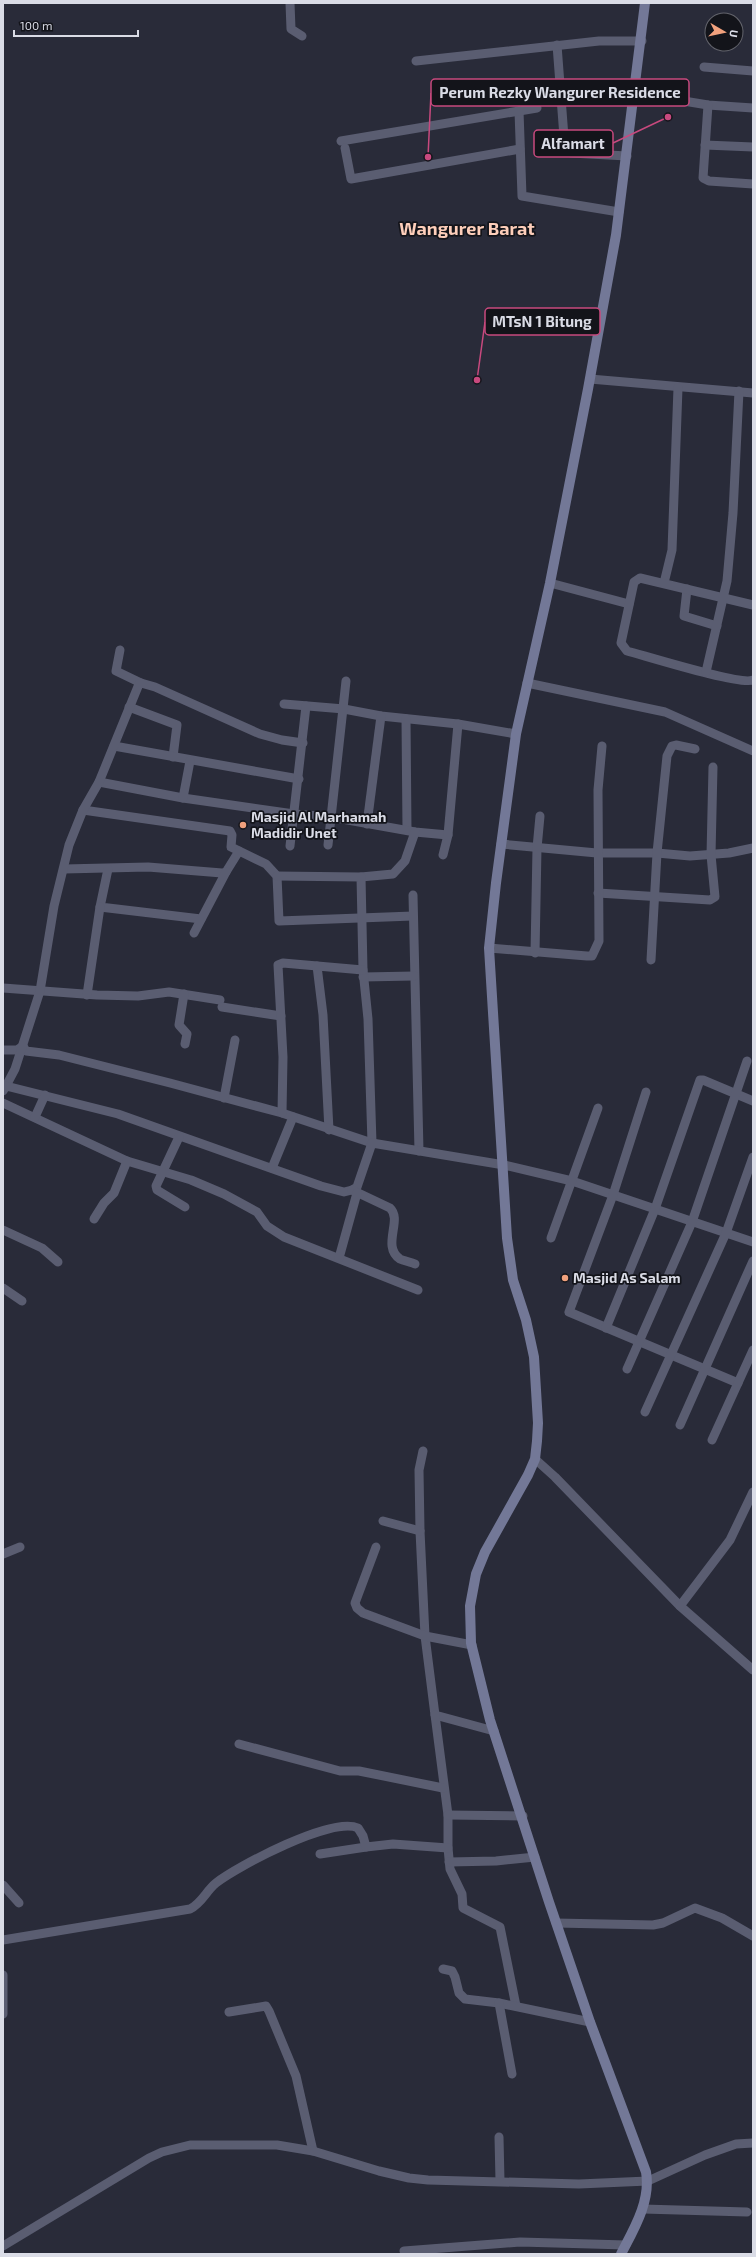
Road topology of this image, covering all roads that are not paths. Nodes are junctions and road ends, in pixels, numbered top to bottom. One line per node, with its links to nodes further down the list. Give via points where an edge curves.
1 (290, 3): 3 (street, via 292,28)
2 (645, 3): 4 (street)
3 (302, 36)
4 (642, 41): 5 (street, via 599,41); 9 (street)
5 (557, 45): 6 (street); 17 (street, via 565,150 571,153)
6 (416, 62)
7 (704, 67): 8 (street)
8 (753, 71)
9 (635, 93): 10 (street); 17 (street)
10 (708, 105): 12 (street); 14 (street)
11 (537, 108): 13 (street)
12 (753, 108)
13 (519, 111): 16 (street); 16 (street, via 343,144 351,179)
14 (705, 145): 15 (street); 18 (street, via 702,174 704,180)
15 (753, 147)
16 (520, 150): 19 (street, via 522,196)
17 (627, 156): 19 (street)
18 (753, 184)
19 (619, 212): 20 (street)
20 (590, 379): 21 (street); 24 (street)
21 (678, 388): 22 (street); 25 (street, via 672,550)
22 (740, 391): 23 (street); 27 (street, via 733,513)
23 (753, 393)
24 (550, 583): 28 (street); 36 (street)
25 (664, 583): 26 (street); 28 (street, via 636,579)
26 (688, 589): 27 (street); 30 (street, via 684,616)
27 (724, 598): 29 (street); 30 (street)
28 (629, 604): 32 (street, via 620,643 624,649)
29 (753, 605)
30 (717, 626): 32 (street)
31 (120, 650): 35 (street, via 116,671)
32 (706, 672): 33 (street, via 742,682)
33 (753, 680)
34 (346, 681): 40 (street)
35 (141, 683): 39 (street, via 136,688); 45 (street, via 260,734)
36 (527, 683): 44 (street); 49 (street, via 665,712)
37 (284, 704): 38 (street)
38 (306, 706): 40 (street); 45 (street)
39 (129, 707): 46 (street); 50 (street, via 177,726)
40 (344, 709): 41 (street); 59 (street)
41 (381, 716): 42 (street); 60 (street)
42 (406, 719): 43 (street); 61 (street)
43 (458, 724): 44 (street); 62 (street)
44 (516, 734): 63 (street)
45 (303, 743): 53 (street)
46 (114, 746): 50 (street); 54 (street)
47 (602, 746): 69 (street)
48 (695, 748): 70 (street, via 672,746 667,756)
49 (753, 750)
50 (173, 757): 51 (street)
51 (190, 761): 53 (street); 55 (street)
52 (713, 767): 72 (street)
53 (299, 779): 57 (street)
54 (99, 782): 55 (street); 56 (street)
55 (183, 798): 57 (street)
56 (83, 810): 68 (street, via 227,830 232,835 231,847); 73 (street, via 69,845)
57 (294, 814): 59 (street); 65 (street)
58 (540, 816): 66 (street)
59 (332, 817): 60 (street); 64 (street)
60 (367, 824): 61 (street)
61 (411, 831): 62 (street); 77 (street, via 405,861 393,874)
62 (448, 835): 71 (street)
63 (501, 844): 66 (street); 86 (street)
64 (328, 845)
65 (290, 846)
66 (537, 848): 69 (street); 87 (street)
67 (753, 848): 72 (street)
68 (239, 851): 75 (street); 76 (street, via 266,864)
69 (597, 853): 70 (street); 78 (street)
70 (657, 853): 72 (street); 80 (street)
71 (443, 855)
72 (711, 855): 80 (street, via 715,892 712,899)
73 (64, 869): 74 (street); 93 (street, via 54,906)
74 (108, 869): 75 (street, via 154,868); 81 (street)
75 (226, 872): 83 (street)
76 (277, 876): 77 (street); 84 (street, via 279,921)
77 (361, 877): 84 (street)
78 (598, 893): 80 (street); 87 (street, via 599,941 592,956)
79 (413, 895): 82 (street)
80 (655, 898): 88 (street)
81 (100, 907): 83 (street); 95 (street)
82 (413, 916): 84 (street); 91 (street)
83 (201, 919): 85 (street)
84 (362, 919): 90 (street)
85 (194, 933)
86 (489, 948): 87 (street); 119 (street)
87 (535, 953)
88 (651, 960)
89 (317, 966): 90 (street); 96 (street, via 283,962 278,965); 113 (street, via 323,1015)
90 (363, 973): 91 (street); 115 (street, via 368,1019)
91 (414, 976): 116 (street)
92 (3, 988): 93 (street)
93 (40, 991): 95 (street); 99 (street)
94 (184, 994): 95 (street, via 169,992 138,996); 96 (street); 98 (street, via 179,1025 187,1034)
95 (87, 995)
96 (281, 1016): 110 (street)
97 (235, 1040): 106 (street)
98 (185, 1044)
99 (22, 1046): 100 (street, via 17,1050); 102 (street); 106 (street, via 26,1051 59,1055)
100 (3, 1050)
101 (748, 1061): 104 (street)
102 (5, 1088): 105 (street)
103 (646, 1092): 124 (street)
104 (735, 1094): 107 (street); 126 (street, via 700,1080); 128 (street)
105 (45, 1095): 111 (street); 114 (street, via 118,1114)
106 (224, 1098): 110 (street)
107 (753, 1101)
108 (3, 1103): 111 (street)
109 (598, 1108): 122 (street)
110 (282, 1113): 112 (street)
111 (35, 1117): 118 (street)
112 (293, 1117): 113 (street); 120 (street)
113 (329, 1130): 115 (street)
114 (179, 1137): 120 (street); 121 (street)
115 (372, 1143): 116 (street); 123 (street, via 362,1178)
116 (419, 1152): 119 (street)
117 (753, 1157): 130 (street)
118 (127, 1161): 121 (street); 127 (street, via 114,1193 104,1203)
119 (504, 1165): 122 (street); 151 (street, via 513,1280 526,1320 534,1362 538,1423)
120 (272, 1168): 123 (street, via 321,1186)
121 (164, 1172): 125 (street, via 156,1184 156,1189); 133 (street, via 190,1180 248,1206 257,1212 267,1226 280,1235)
122 (572, 1181): 124 (street); 131 (street)
123 (355, 1192): 133 (street); 136 (street, via 394,1212 394,1249 400,1258)
124 (613, 1195): 126 (street); 140 (street, via 568,1308 571,1314)
125 (185, 1207)
126 (655, 1209): 128 (street); 140 (street)
127 (94, 1220)
128 (692, 1222): 130 (street); 141 (street)
129 (3, 1230): 135 (street, via 42,1248)
130 (726, 1233): 132 (street); 143 (street)
131 (551, 1238)
132 (753, 1242)
133 (340, 1258): 138 (street)
134 (753, 1261): 144 (street)
135 (58, 1262)
136 (415, 1264)
137 (3, 1288): 139 (street)
138 (418, 1290)
139 (22, 1301)
140 (606, 1328): 141 (street)
141 (640, 1342): 143 (street); 145 (street)
142 (753, 1350): 146 (street)
143 (672, 1355): 144 (street); 147 (street)
144 (705, 1368): 146 (street); 148 (street)
145 (627, 1369)
146 (738, 1383): 149 (street)
147 (645, 1412)
148 (680, 1425)
149 (712, 1440)
150 (423, 1451): 154 (street, via 419,1470)
151 (535, 1458): 158 (street); 160 (street, via 476,1574 470,1606)
152 (753, 1492): 158 (street, via 730,1540)
153 (383, 1521): 154 (street)
154 (420, 1531): 159 (street)
155 (20, 1547): 157 (street)
156 (376, 1547): 159 (street, via 356,1606 363,1613)
157 (3, 1554)
158 (680, 1606): 161 (street)
159 (425, 1636): 160 (street); 162 (street)
160 (472, 1645): 163 (street)
161 (753, 1670)
162 (435, 1715): 163 (street); 165 (street)
163 (494, 1731): 167 (street)
164 (239, 1744): 165 (street, via 340,1771 359,1771)
165 (444, 1788): 166 (street)
166 (448, 1815): 167 (street); 169 (street)
167 (523, 1816): 171 (street)
168 (366, 1847): 169 (street, via 393,1844); 170 (street); 177 (street, via 358,1828 351,1826 334,1829 295,1841 256,1858 214,1884 199,1904 190,1909)
169 (448, 1848): 172 (street)
170 (320, 1854)
171 (535, 1857): 172 (street); 175 (street)
172 (449, 1862): 181 (street, via 462,1894 463,1908 500,1927)
173 (3, 1885): 174 (street)
174 (19, 1903)
175 (556, 1923): 176 (street, via 653,1925 695,1908 722,1918); 184 (street)
176 (753, 1936)
177 (3, 1940)
178 (443, 1969): 180 (street, via 452,1971 459,1993 465,1999)
179 (3, 1975): 183 (street)
180 (499, 2003): 181 (street); 185 (street)
181 (516, 2006): 184 (street)
182 (229, 2012): 188 (street, via 266,2006 269,2010 296,2076)
183 (3, 2014)
184 (590, 2022): 190 (street, via 633,2134)
185 (512, 2074)
186 (499, 2137): 189 (street)
187 (753, 2143): 190 (street, via 736,2144 705,2155)
188 (313, 2151): 189 (street, via 409,2178); 194 (street, via 277,2145 178,2147 162,2152)
189 (500, 2181): 190 (street, via 579,2184)
190 (648, 2181): 191 (street)
191 (643, 2209): 192 (street); 193 (street)
192 (747, 2212)
193 (626, 2245): 196 (street, via 528,2242); 197 (street)
194 (3, 2246)
195 (404, 2251): 196 (street)
196 (418, 2252)
197 (621, 2254)

